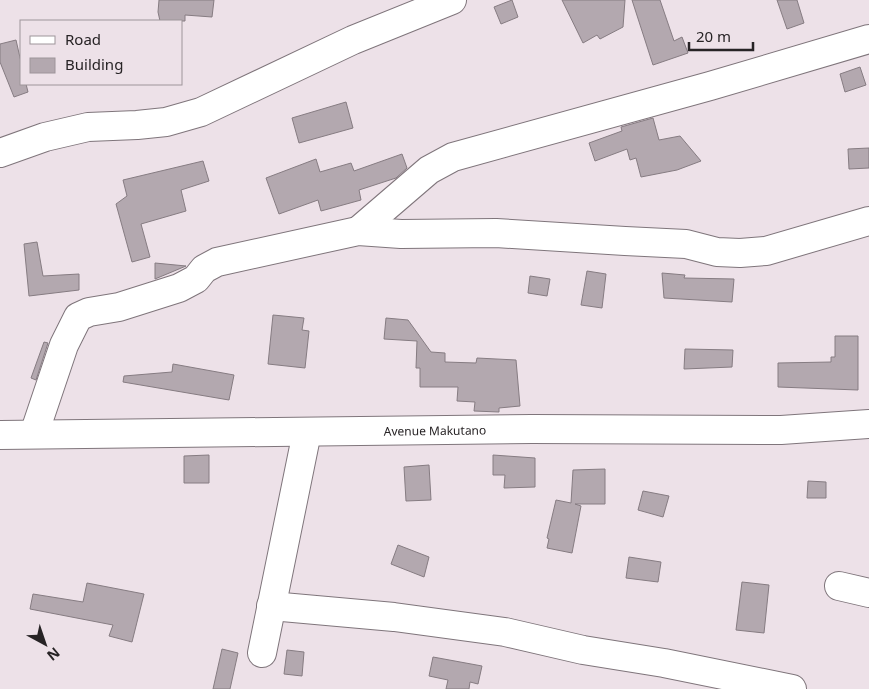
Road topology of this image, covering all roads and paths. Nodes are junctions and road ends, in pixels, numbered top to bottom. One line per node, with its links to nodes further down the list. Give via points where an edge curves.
1 (452, 0): 3 (street, via 353,40 201,112 156,123 88,127 45,137)
2 (869, 39): 5 (street, via 453,157 430,170)
3 (0, 153)
4 (869, 221): 5 (street, via 766,251 740,253 717,252 686,244 625,240 496,233)
5 (358, 231): 8 (street, via 216,262 179,288 78,317 64,345)
6 (869, 424): 7 (street, Avenue Makutano, via 781,430)
7 (307, 432): 8 (street, Avenue Makutano); 12 (street)
8 (34, 434): 9 (street, Avenue Makutano)
9 (0, 436)
10 (839, 586): 11 (street)
11 (869, 593)
12 (270, 606): 13 (street); 14 (street, via 394,617 505,632)
13 (262, 654)
14 (791, 689)

